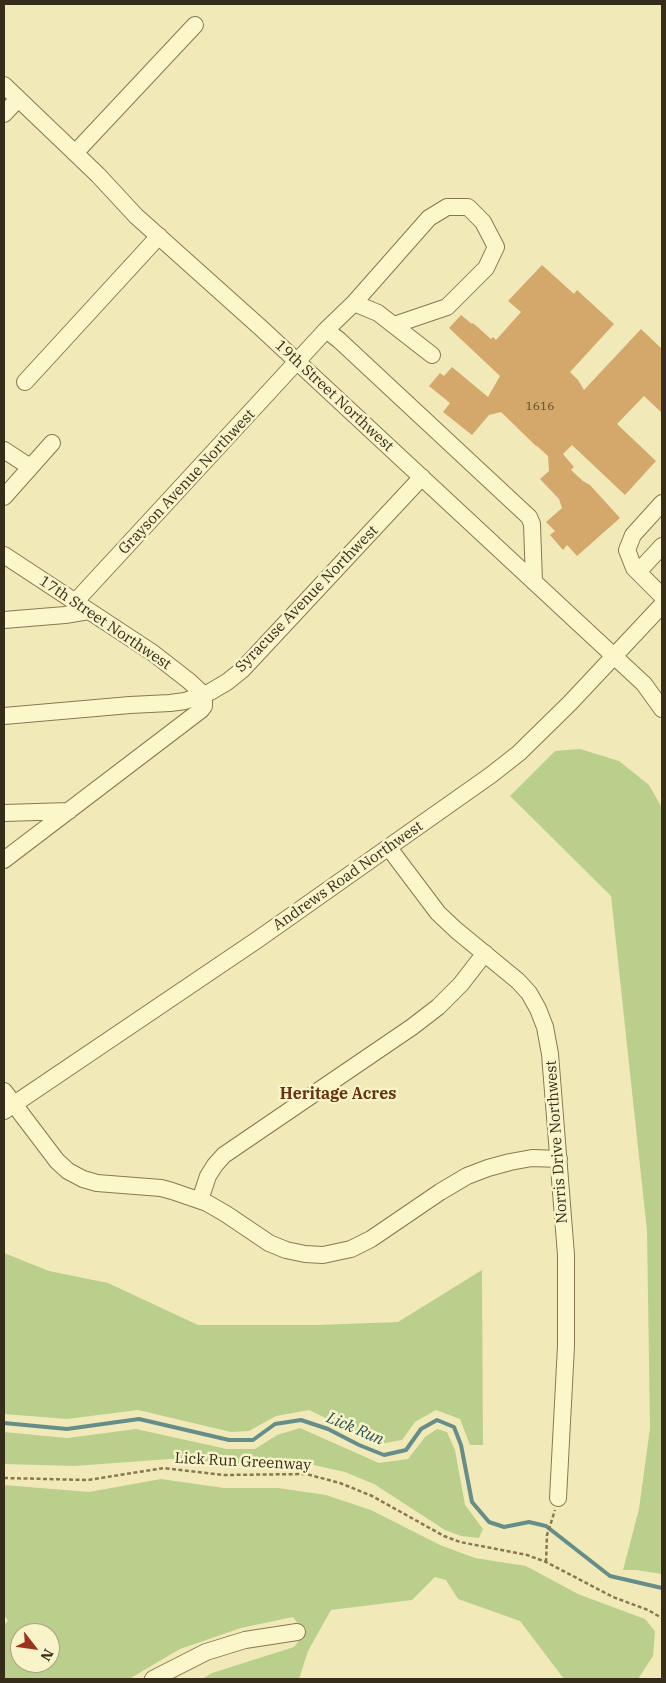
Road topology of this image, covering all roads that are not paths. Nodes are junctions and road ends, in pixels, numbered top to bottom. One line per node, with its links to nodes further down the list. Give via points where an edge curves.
1 (195, 25): 5 (street)
2 (4, 85): 3 (street, 19th Street Northwest)
3 (18, 99): 4 (street); 5 (street, 19th Street Northwest)
4 (4, 114)
5 (75, 152): 6 (street, 19th Street Northwest)
6 (159, 236): 11 (street, 19th Street Northwest); 12 (street)
7 (354, 303): 8 (street, via 378,313); 8 (street, Grayson Avenue Northwest, via 429,218 446,207 468,207 483,222 496,247 486,268 447,307); 9 (street, Grayson Avenue Northwest)
8 (394, 325): 10 (street)
9 (326, 330): 11 (street, Grayson Avenue Northwest); 22 (street, via 529,517)
10 (432, 355)
11 (298, 362): 16 (street, 19th Street Northwest); 25 (street, Grayson Avenue Northwest)
12 (25, 382)
13 (52, 443): 15 (street)
14 (4, 450): 15 (street)
15 (30, 467): 17 (street)
16 (422, 478): 22 (street, 19th Street Northwest); 28 (street, Syracuse Avenue Northwest, via 242,670)
17 (4, 497)
18 (662, 503): 21 (street, via 629,541 627,550)
19 (662, 546): 21 (street)
20 (4, 555): 25 (street, 17th Street Northwest)
21 (638, 572): 23 (street)
22 (534, 582): 27 (street, 19th Street Northwest)
23 (662, 596)
24 (662, 605): 27 (street, Andrews Road Northwest)
25 (82, 606): 26 (street, via 65,615); 28 (street, 17th Street Northwest, via 174,668)
26 (4, 620)
27 (614, 656): 29 (street, 19th Street Northwest, via 644,684); 33 (street, Andrews Road Northwest, via 519,753)
28 (204, 695): 30 (street, Syracuse Avenue Northwest, via 170,703); 31 (street, via 202,710)
29 (662, 709)
30 (4, 716)
31 (69, 811): 32 (street); 34 (street)
32 (4, 813)
33 (389, 848): 35 (street, Norris Drive Northwest, via 438,913); 36 (street, Andrews Road Northwest, via 257,940)
34 (4, 860)
35 (485, 953): 37 (street, Norris Drive Northwest, via 518,980 538,1009 545,1026); 38 (street, via 438,1007 224,1155 208,1176)
36 (7, 1102): 38 (street, via 57,1161 83,1179 161,1188)
37 (559, 1159): 38 (street, via 532,1158 510,1162 467,1176 371,1239 351,1249 323,1255 305,1254 269,1244); 39 (street, Norris Drive Northwest, via 566,1255 566,1346)
38 (200, 1200)
39 (558, 1498)
40 (297, 1632): 41 (street, via 245,1640 206,1652)
41 (153, 1679)

